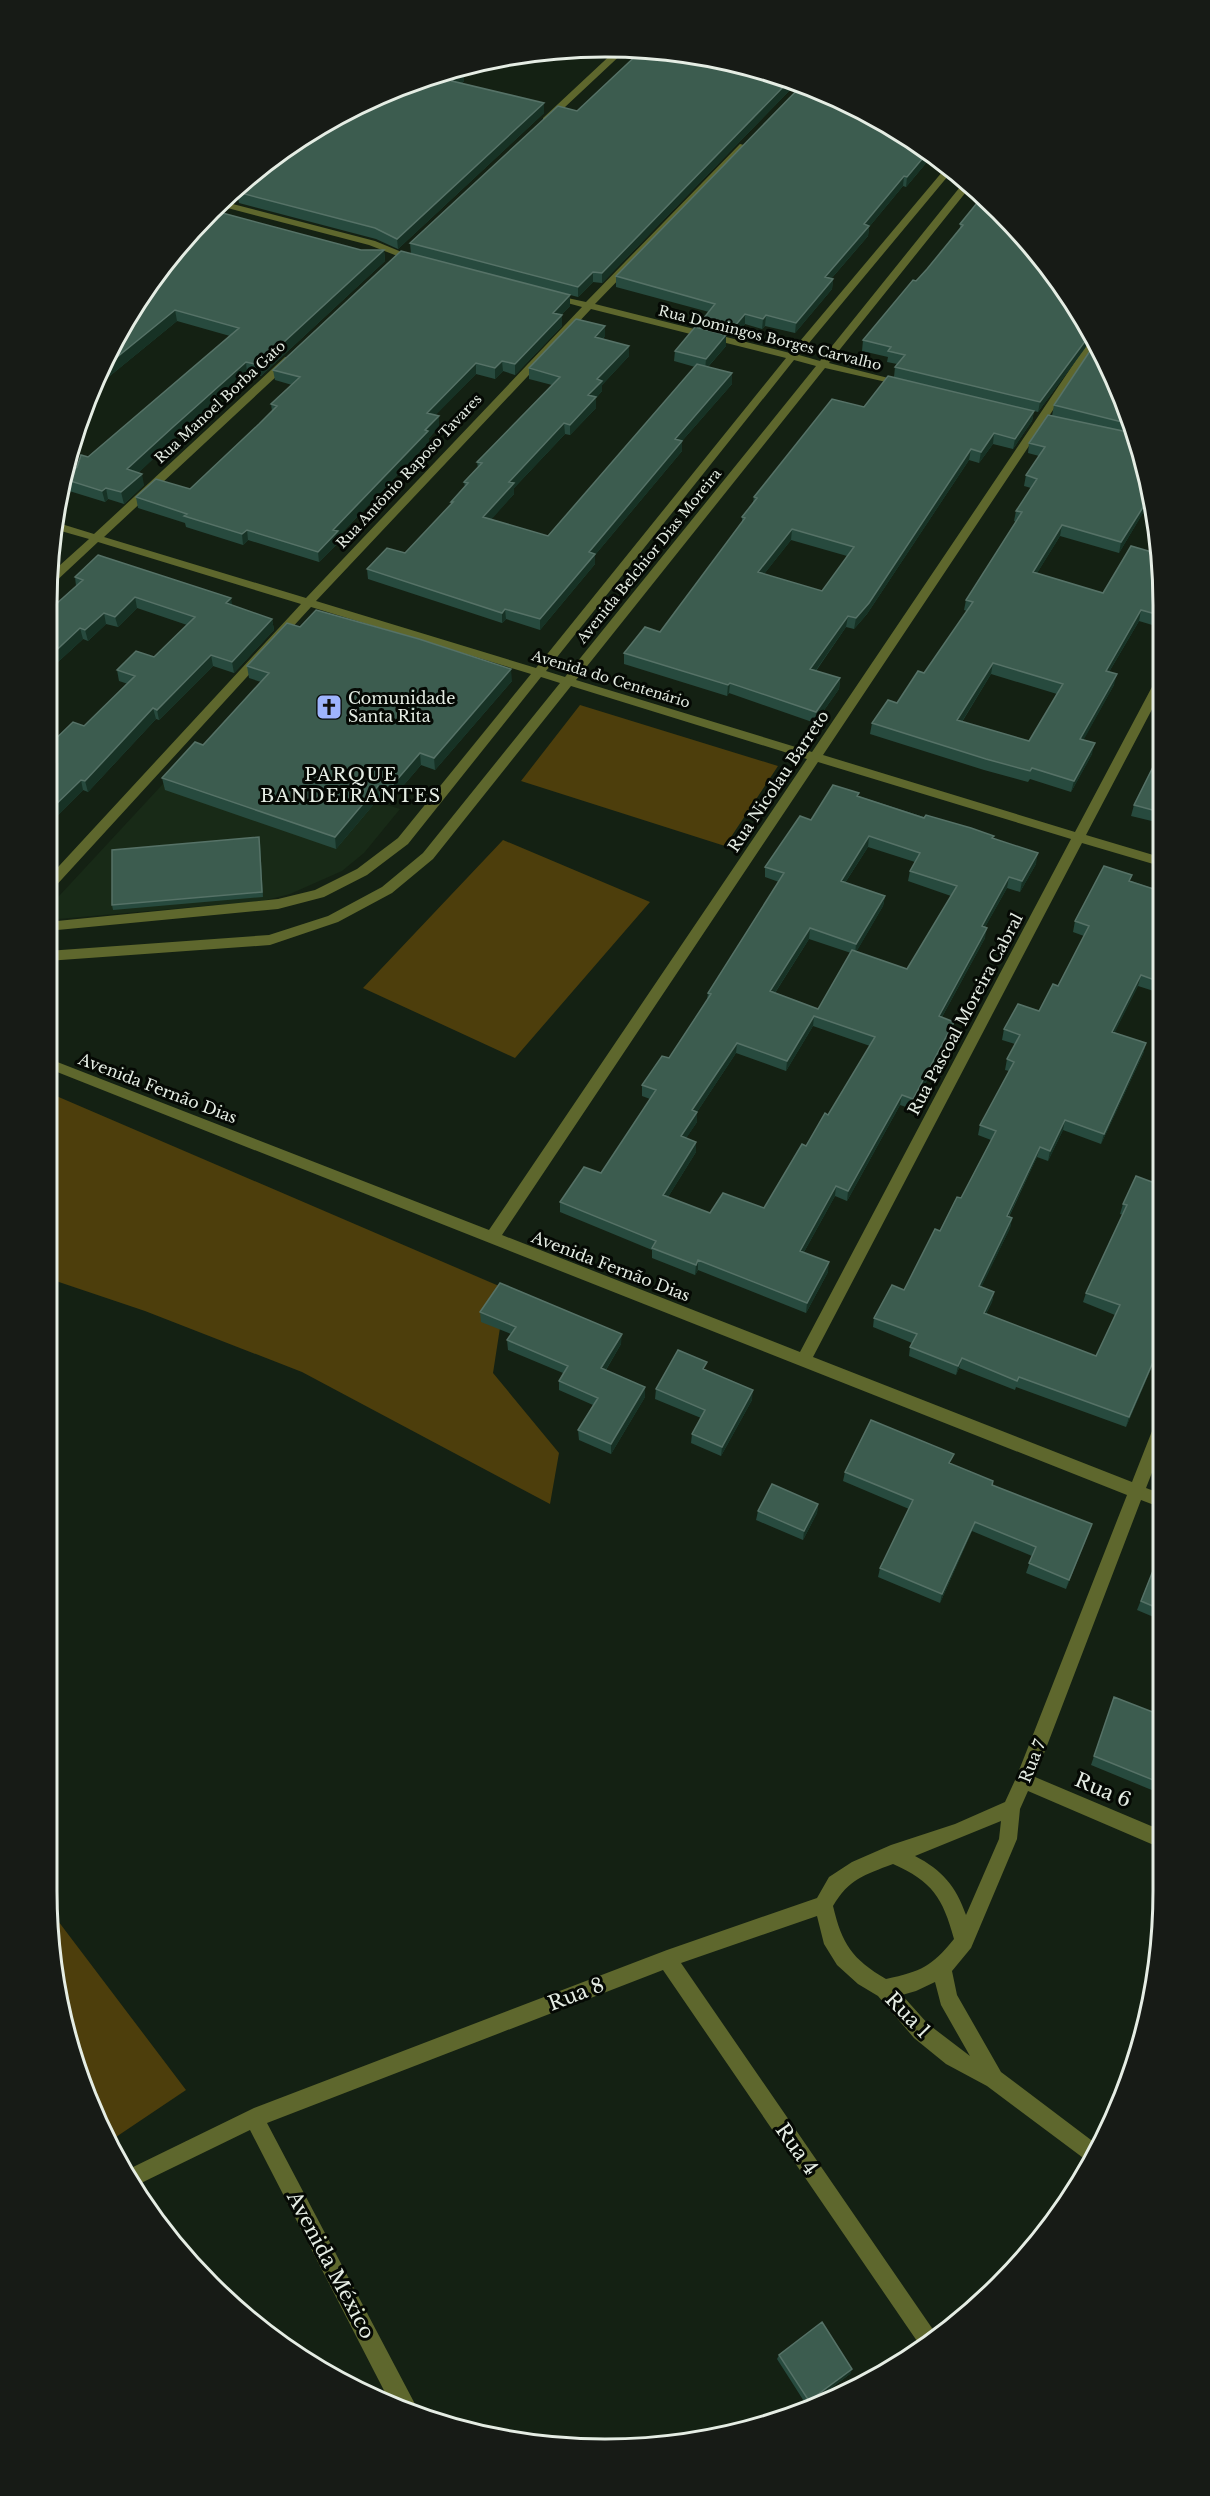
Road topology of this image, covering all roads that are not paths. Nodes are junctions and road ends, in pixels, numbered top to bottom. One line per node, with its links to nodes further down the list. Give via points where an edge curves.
1 (613, 57): 2 (street)
2 (537, 128)
3 (753, 135): 13 (street, Rua Antônio Raposo Tavares)
4 (944, 174): 16 (street, Avenida Belchior Dias Moreira)
5 (962, 190): 17 (street, Avenida Belchior Dias Moreira)
6 (231, 206): 9 (street, via 372,243)
7 (408, 248): 9 (street)
8 (373, 256): 9 (street)
9 (400, 256): 10 (street); 11 (street)
10 (422, 262)
11 (391, 264)
12 (543, 294): 13 (street, Rua Domingos Borges Carvalho)
13 (586, 305): 16 (street, Rua Domingos Borges Carvalho); 22 (street, Rua Antônio Raposo Tavares)
14 (1089, 349): 26 (street, Rua Nicolau Barreto)
15 (296, 352): 20 (street, Rua Manoel Borba Gato)
16 (791, 358): 17 (street, Rua Domingos Borges Carvalho); 23 (street, Avenida Belchior Dias Moreira)
17 (821, 365): 18 (street, Rua Domingos Borges Carvalho); 24 (street, Avenida Belchior Dias Moreira)
18 (910, 387)
19 (63, 528): 20 (street, Avenida do Centenário)
20 (96, 538): 21 (street, Rua Manoel Borba Gato); 22 (street, Avenida do Centenário)
21 (58, 574)
22 (306, 602): 23 (street, Avenida do Centenário); 29 (street, Rua Antônio Raposo Tavares)
23 (540, 673): 24 (street, Avenida do Centenário); 30 (street, Avenida Belchior Dias Moreira, via 403,841 362,872 319,894 278,904)
24 (568, 682): 26 (street, Avenida do Centenário); 31 (street, Avenida Belchior Dias Moreira, via 428,856 387,890 333,919 270,940)
25 (1153, 696): 27 (street, Rua Pascoal Moreira Cabral)
26 (814, 757): 27 (street, Avenida do Centenário); 33 (street, Rua Nicolau Barreto)
27 (1079, 838): 28 (street, Avenida do Centenário); 34 (street, Rua Pascoal Moreira Cabral)
28 (1153, 860)
29 (57, 875)
30 (57, 926)
31 (57, 955)
32 (57, 1067): 33 (street, Avenida Fernão Dias)
33 (492, 1238): 34 (street, Avenida Fernão Dias)
34 (803, 1360): 36 (street, Avenida Fernão Dias)
35 (1153, 1448): 36 (street, Rua 7)
36 (1136, 1491): 37 (street, Avenida Fernão Dias); 38 (street, Rua 7)
37 (1153, 1498)
38 (1024, 1781): 39 (street, Rua 7); 40 (street, Rua 6)
39 (1011, 1808): 41 (street); 43 (street, Rua 7, via 1008,1839)
40 (1153, 1836)
41 (891, 1854): 42 (street, via 858,1868 837,1883); 43 (street, via 937,1878 955,1905)
42 (823, 1905): 44 (street, Rua 8); 46 (street, Rua 1, via 831,1937 844,1958)
43 (964, 1941): 45 (street, Rua 7)
44 (666, 1959): 48 (street, Rua 8); 51 (street, Rua 4)
45 (942, 1968): 46 (street, Rua 7, via 916,1982); 47 (street, Rua 1, via 948,1998)
46 (885, 1989): 47 (street, Rua 1, via 921,2031 953,2057)
47 (994, 2079): 49 (street, Rua 1)
48 (254, 2118): 50 (street, Rua 8); 52 (street, Avenida México)
49 (1087, 2150)
50 (136, 2174)
51 (925, 2336)
52 (400, 2399)

